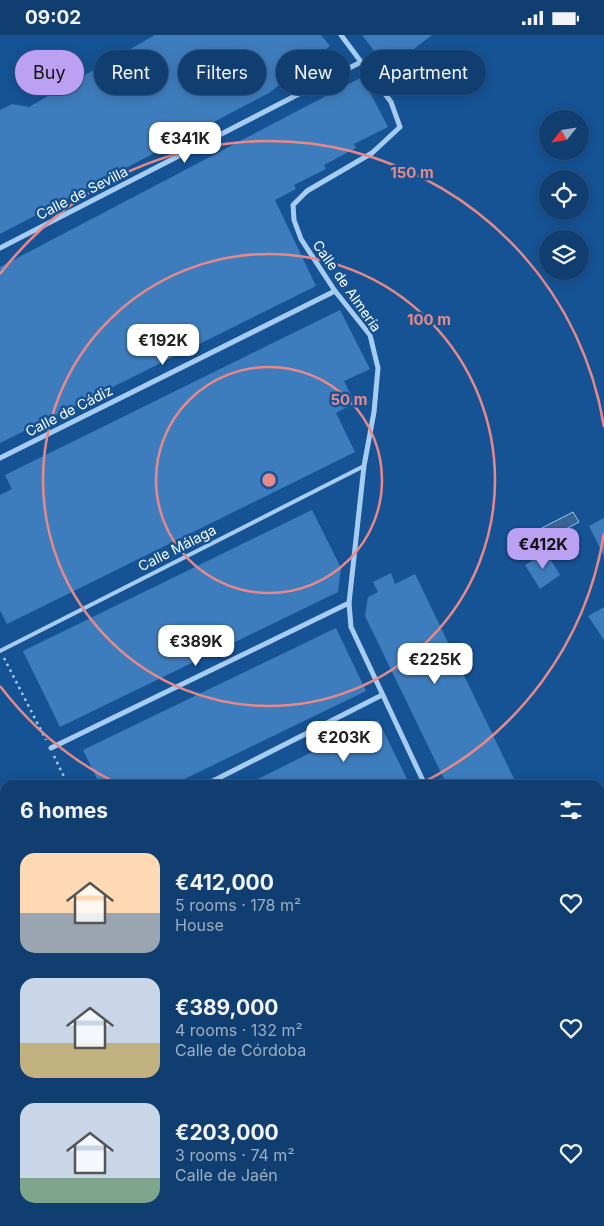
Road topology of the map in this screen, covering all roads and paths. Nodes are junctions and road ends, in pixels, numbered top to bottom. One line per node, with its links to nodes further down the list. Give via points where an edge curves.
1 (341, 35): 2 (street, Calle de Almería)
2 (360, 61)
3 (360, 63): 5 (street, Calle de Sevilla)
4 (386, 95): 6 (street, Calle de Almería, via 400,127 372,153 307,191 293,205 300,239)
5 (0, 248)
6 (336, 291): 7 (street, Calle de Cádiz); 8 (street, Calle de Almería, via 370,335 378,368)
7 (0, 459)
8 (364, 466): 9 (street, Calle de Almería); 10 (lane, Calle Málaga)
9 (349, 603): 11 (street, Calle de Almería, via 351,627); 12 (street)
10 (0, 651): 12 (path)
11 (382, 695): 14 (street); 15 (street, Calle de Almería)
12 (51, 748): 13 (path)
13 (66, 780)
14 (215, 780)
15 (423, 780)

